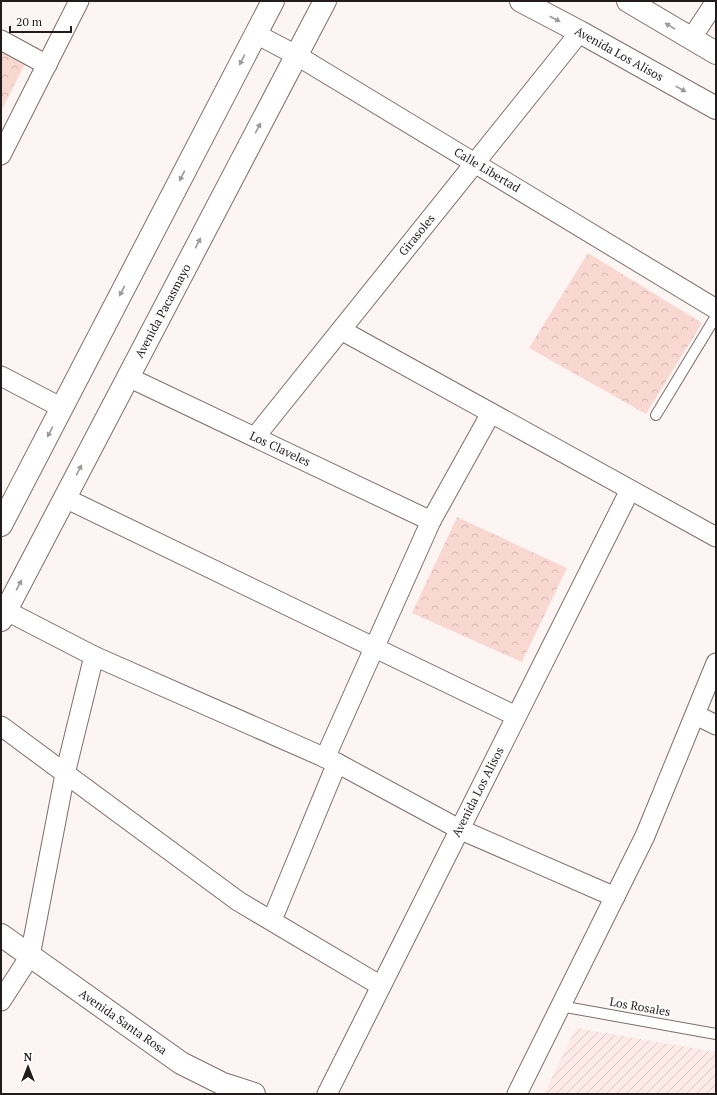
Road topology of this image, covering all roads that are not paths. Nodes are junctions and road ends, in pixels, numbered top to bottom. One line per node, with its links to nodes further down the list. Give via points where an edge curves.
1 (79, 1): 13 (street)
2 (273, 1): 8 (main road)
3 (325, 1): 12 (main road, Avenida Pacasmayo)
4 (521, 1): 7 (main road, Avenida Los Alisos, one-way to 7)
5 (628, 1): 9 (main road, one-way to 5)
6 (716, 1): 9 (street)
7 (580, 32): 14 (main road, Avenida Los Alisos, one-way to 14); 16 (street, Girasoles)
8 (256, 34): 12 (street, Calle Libertad); 22 (main road, one-way to 22)
9 (691, 39): 11 (main road)
10 (1, 40): 13 (street)
11 (716, 54)
12 (296, 55): 16 (street, Calle Libertad); 21 (main road, Avenida Pacasmayo, one-way to 12)
13 (47, 64): 15 (street)
14 (716, 108)
15 (1, 155)
16 (475, 163): 17 (street, Calle Libertad); 19 (street, Girasoles)
17 (716, 309)
18 (716, 316): 24 (lane)
19 (341, 330): 23 (street); 25 (street, Girasoles)
20 (1, 376): 22 (street)
21 (128, 377): 25 (street, Los Claveles); 27 (main road, Avenida Pacasmayo, one-way to 21)
22 (62, 408): 29 (main road, one-way to 29)
23 (490, 413): 26 (street); 28 (street)
24 (656, 415)
25 (255, 437): 28 (street, Los Claveles)
26 (630, 490): 30 (street); 36 (street, Avenida Los Alisos)
27 (65, 498): 31 (main road, Avenida Pacasmayo, one-way to 27); 32 (street)
28 (431, 521): 32 (street)
29 (1, 525)
30 (716, 537)
31 (3, 613): 33 (street)
32 (375, 648): 36 (street); 39 (street)
33 (94, 656): 39 (street); 40 (street)
34 (716, 663): 35 (street)
35 (696, 715): 37 (street); 42 (street, via 645,836)
36 (516, 716): 41 (street, Avenida Los Alisos)
37 (716, 725)
38 (1, 726): 40 (street)
39 (331, 761): 41 (street); 43 (street)
40 (65, 774): 43 (street, via 238,900); 45 (street)
41 (460, 829): 42 (street); 46 (street, Avenida Los Alisos)
42 (615, 897): 48 (street)
43 (272, 920): 46 (street)
44 (1, 935): 45 (main road, Avenida Santa Rosa)
45 (30, 956): 47 (street); 50 (main road, Avenida Santa Rosa)
46 (381, 986): 52 (street, Avenida Los Alisos)
47 (1, 1001)
48 (560, 1006): 49 (lane, Los Rosales); 53 (street)
49 (716, 1034)
50 (220, 1089): 51 (main road, Avenida Santa Rosa)
51 (254, 1094)
52 (326, 1094)
53 (517, 1094)

